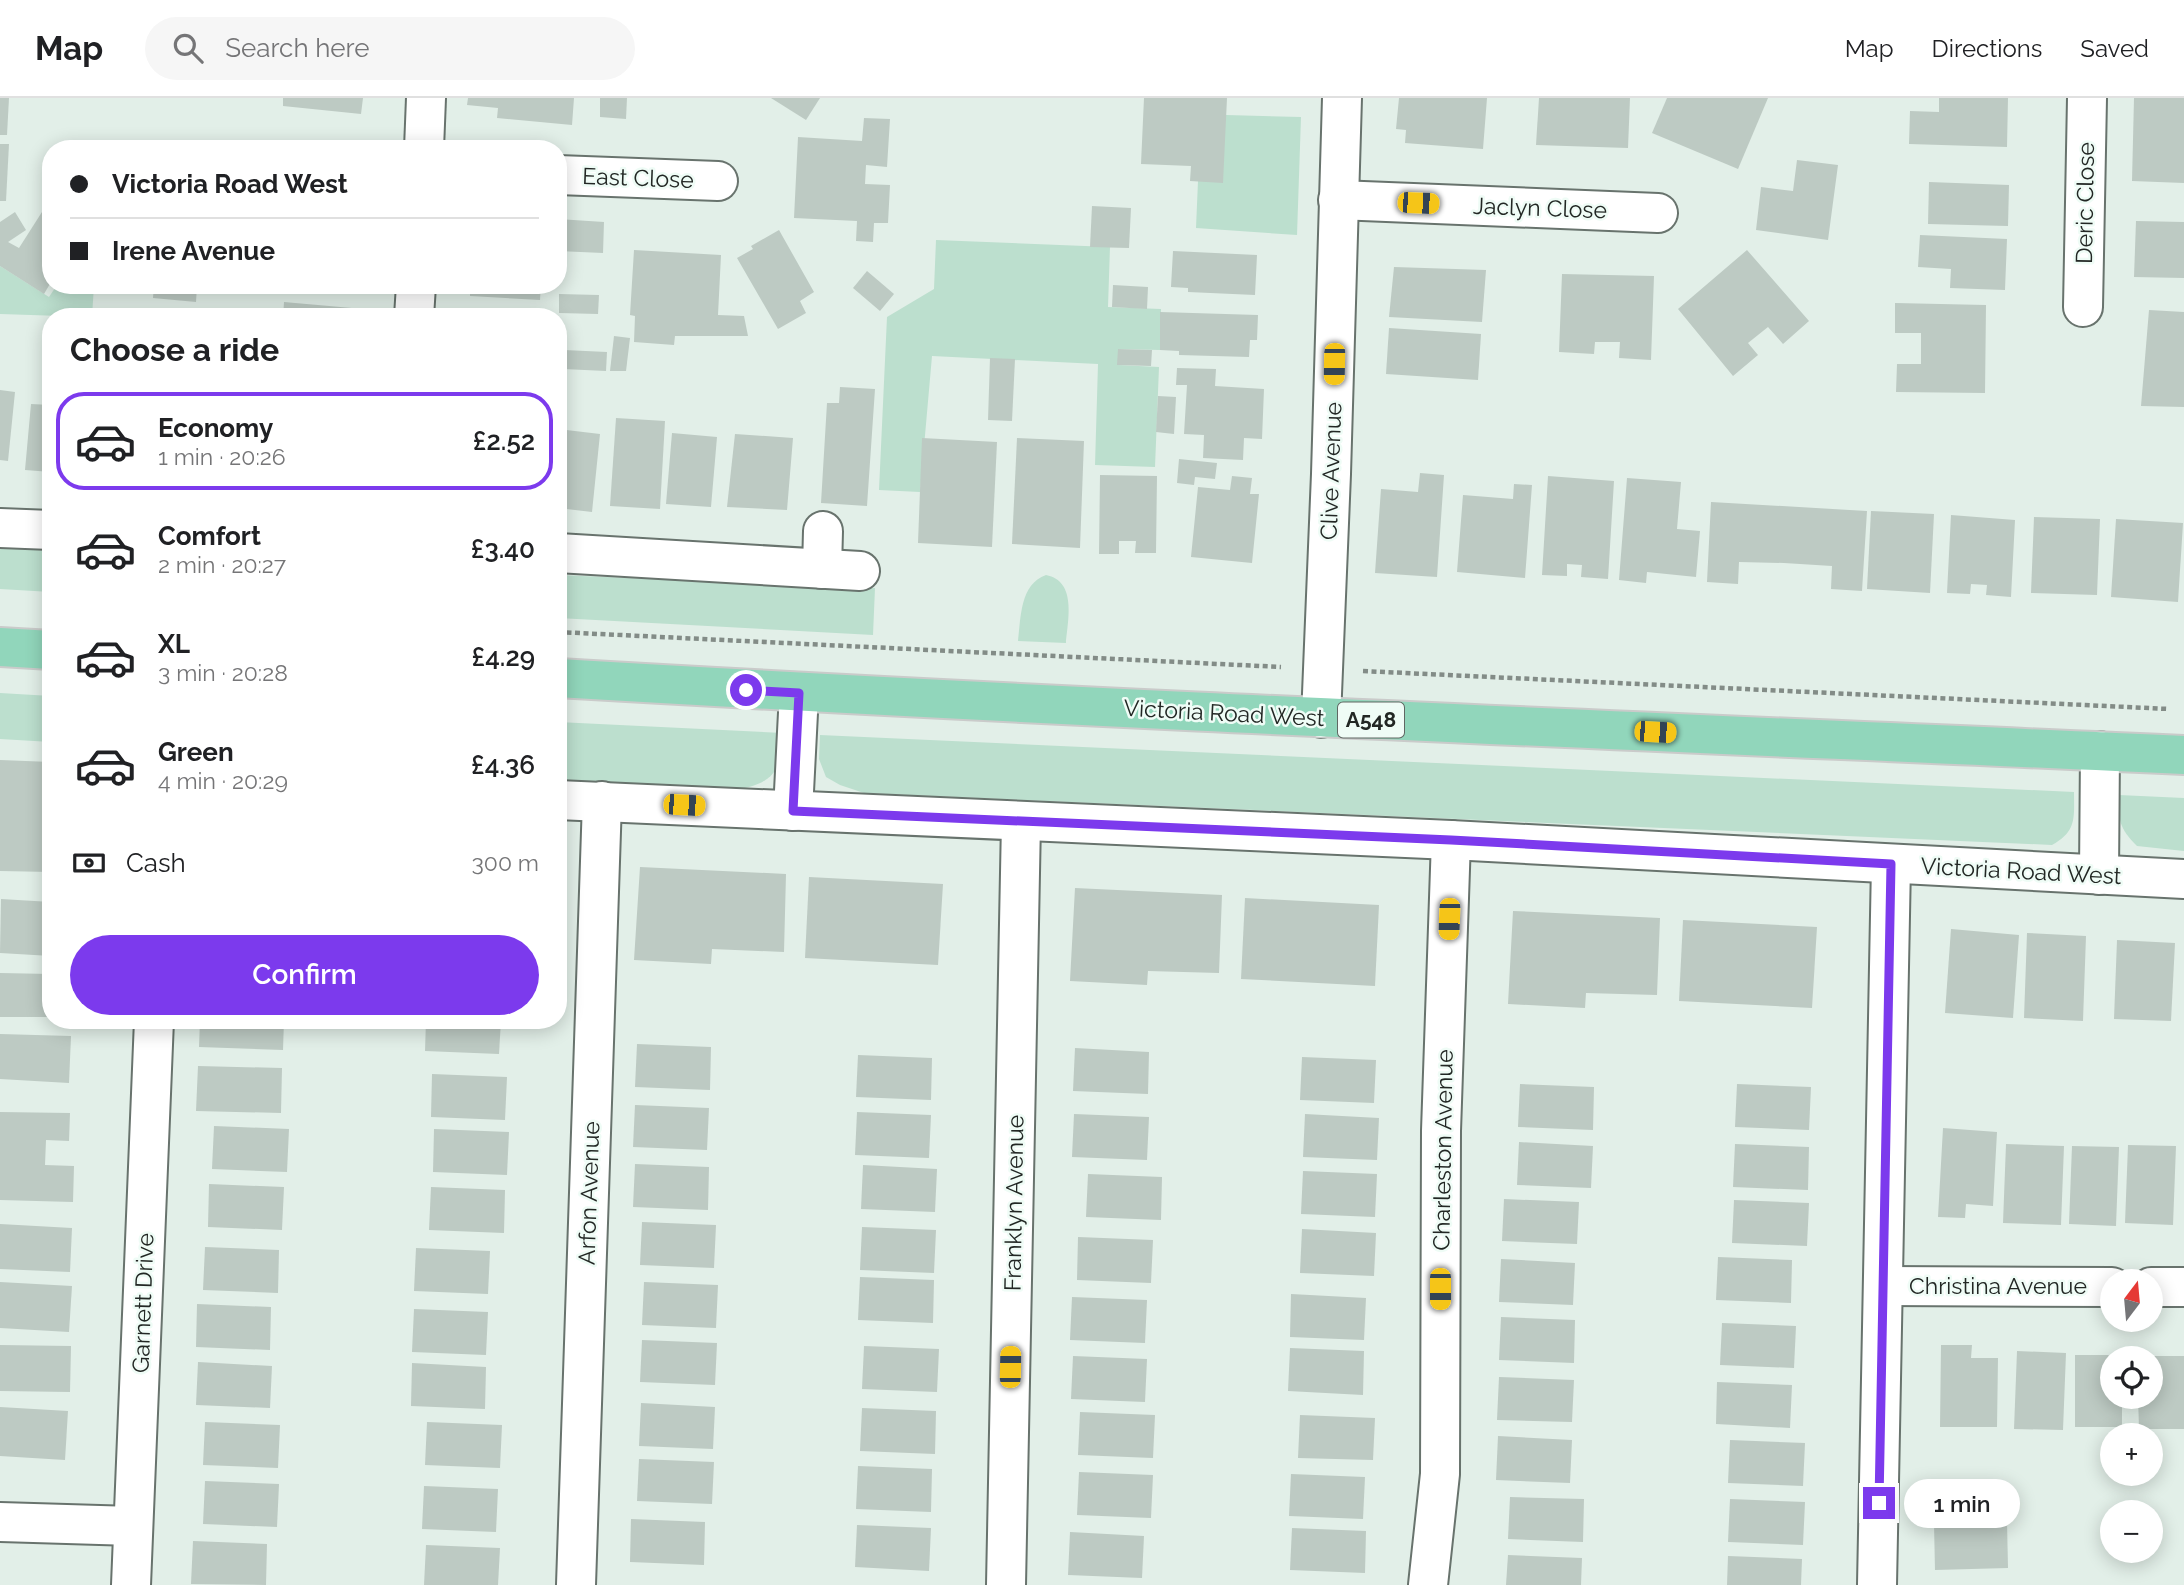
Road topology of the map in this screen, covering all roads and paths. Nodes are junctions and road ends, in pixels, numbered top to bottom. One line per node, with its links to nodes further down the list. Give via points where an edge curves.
1 (426, 98): 4 (street)
2 (1342, 98): 7 (street, Clive Avenue)
3 (2087, 98): 9 (street, Deric Close)
4 (424, 140)
5 (567, 175): 6 (street, East Close)
6 (718, 181)
7 (1338, 200): 8 (street, Jaclyn Close); 19 (street, Clive Avenue)
8 (1658, 213)
9 (2083, 307)
10 (0, 528): 11 (street)
11 (42, 530)
12 (823, 531): 14 (street)
13 (567, 554): 14 (street)
14 (822, 569): 15 (street)
15 (860, 571)
16 (567, 632): 19 (path)
17 (0, 647): 18 (main road)
18 (42, 649)
19 (1323, 669): 22 (path); 23 (street, Clive Avenue)
20 (567, 679): 21 (main road, Victoria Road West / A548)
21 (799, 693): 23 (main road, Victoria Road West / A548); 28 (street)
22 (2170, 709)
23 (1321, 718): 24 (main road, Victoria Road West / A548)
24 (2100, 751): 25 (main road, Victoria Road West / A548); 32 (street)
25 (2184, 755)
26 (567, 800): 27 (street, Victoria Road West)
27 (602, 801): 28 (street, Victoria Road West); 42 (street, Arfon Avenue)
28 (793, 811): 29 (street, Victoria Road West)
29 (1021, 822): 30 (street, Victoria Road West); 43 (street, Franklyn Avenue)
30 (1451, 840): 31 (street, Victoria Road West); 44 (street, Charleston Avenue, via 1441,1131 1440,1474)
31 (1891, 864): 32 (street, Victoria Road West); 35 (street)
32 (2099, 875): 33 (street, Victoria Road West)
33 (2184, 879)
34 (154, 1029): 40 (street, Garnett Drive)
35 (1884, 1286): 36 (street, Christina Avenue); 45 (street)
36 (2100, 1287)
37 (2163, 1287): 38 (street)
38 (2184, 1287)
39 (0, 1522): 40 (street)
40 (133, 1526): 41 (street, Garnett Drive)
41 (131, 1585)
42 (576, 1585)
43 (1006, 1585)
44 (1428, 1585)
45 (1877, 1585)

